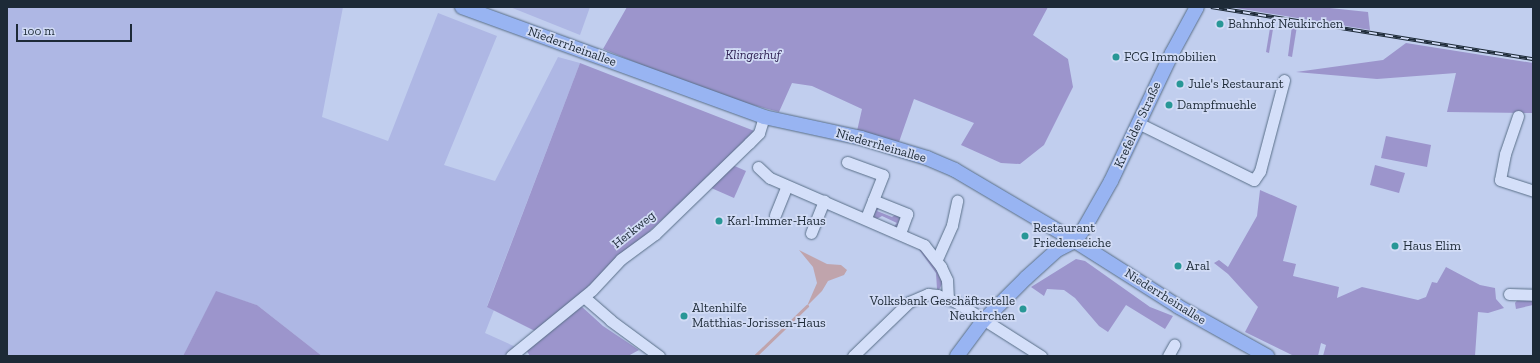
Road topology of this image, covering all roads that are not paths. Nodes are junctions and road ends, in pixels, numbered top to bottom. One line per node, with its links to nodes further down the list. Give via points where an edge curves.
1 (462, 7): 5 (main road, Niederrheinallee)
2 (1197, 7): 6 (main road, Krefelder Straße)
3 (1284, 80): 6 (street, via 1260,171 1254,180)
4 (1518, 116): 10 (street, via 1505,154 1500,180)
5 (764, 117): 18 (main road, Niederrheinallee, via 861,138 927,158 955,170); 22 (street, Herkweg, via 758,133 749,143 655,234 621,259)
6 (1138, 123): 18 (main road, Krefelder Straße, via 1108,187)
7 (847, 162): 11 (street, via 883,175)
8 (758, 167): 9 (street, via 770,178)
9 (787, 186): 12 (street); 14 (street)
10 (1533, 191)
11 (873, 200): 15 (street); 17 (street, via 908,214)
12 (824, 201): 15 (street); 16 (street)
13 (957, 201): 19 (street, via 952,224)
14 (775, 215)
15 (866, 218): 17 (street)
16 (811, 233)
17 (900, 233): 19 (street, via 924,245)
18 (1075, 240): 24 (main road, via 1057,250); 32 (main road, Niederrheinallee, via 1179,306)
19 (937, 259): 23 (street, via 946,280)
20 (1509, 294): 21 (street)
21 (1533, 295)
22 (584, 297): 26 (street, Herkweg); 27 (street, via 610,320)
23 (948, 298): 24 (street); 28 (street, via 928,294 909,302)
24 (984, 321): 29 (main road); 30 (street)
25 (1174, 345): 31 (street)
26 (511, 356)
27 (659, 356)
28 (853, 356)
29 (957, 356)
30 (1041, 356)
31 (1168, 356)
32 (1267, 356)

